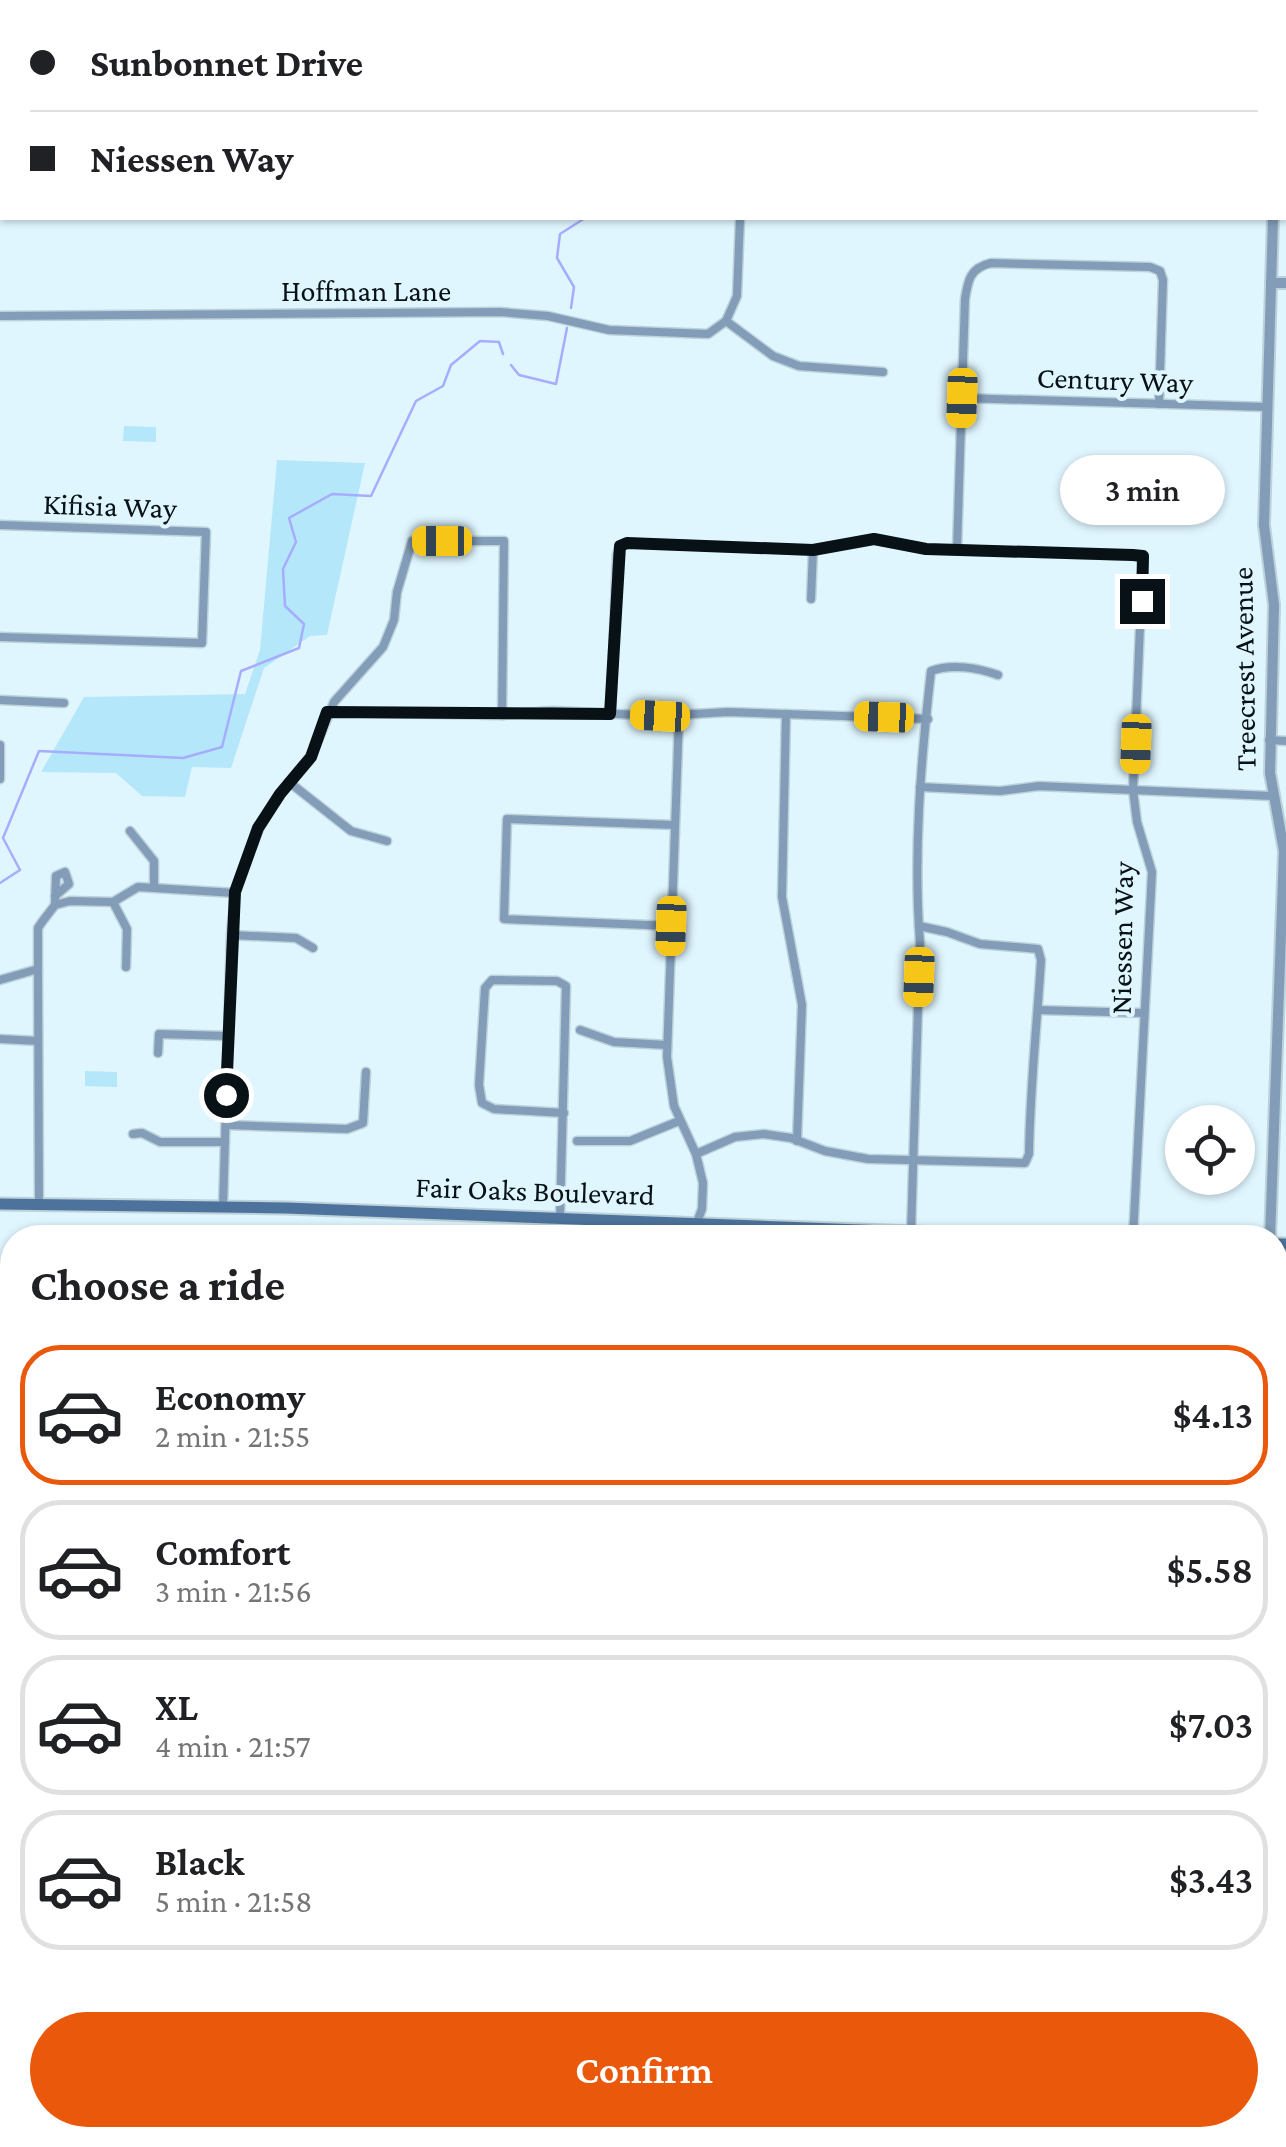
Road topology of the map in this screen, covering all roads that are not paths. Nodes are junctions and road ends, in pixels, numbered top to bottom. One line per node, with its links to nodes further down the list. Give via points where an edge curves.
1 (740, 220): 6 (street, via 737,296)
2 (1273, 220): 3 (street, Treecrest Avenue)
3 (1271, 283): 4 (street); 10 (street, Treecrest Avenue)
4 (1286, 284)
5 (0, 316): 6 (street, Hoffman Lane, via 500,312 694,336)
6 (726, 321): 7 (street, via 773,356 799,366)
7 (883, 372)
8 (962, 398): 9 (street, Century Way); 9 (street, via 968,280 980,265 1150,267 1163,280); 12 (street)
9 (1159, 404): 10 (street, Century Way)
10 (1268, 407): 15 (street, Treecrest Avenue, via 1264,525)
11 (0, 525): 16 (street, Kifisia Way, via 206,532 202,643)
12 (957, 549): 13 (street, Niessen Way, via 874,539); 32 (street, Niessen Way, via 1143,556)
13 (813, 550): 14 (street); 21 (street, Niessen Way, via 620,546)
14 (811, 598)
15 (1280, 621): 26 (street, Treecrest Avenue)
16 (0, 636)
17 (998, 675): 25 (street, via 931,671)
18 (0, 700): 19 (street)
19 (64, 703)
20 (327, 712): 23 (street); 23 (street, via 384,647 412,541 504,541); 30 (street, via 316,749)
21 (610, 714): 23 (street); 24 (street)
22 (786, 714): 24 (street); 25 (street); 62 (street, via 782,897 802,1006)
23 (502, 715)
24 (679, 716): 34 (street)
25 (928, 719): 31 (street)
26 (1269, 740): 27 (street); 33 (street, Treecrest Avenue)
27 (1286, 741)
28 (0, 745): 29 (street)
29 (0, 775)
30 (290, 782): 36 (street, via 351,831); 39 (street, via 258,828)
31 (920, 786): 32 (street); 42 (street)
32 (1134, 790): 33 (street); 49 (street, Niessen Way, via 1152,872)
33 (1274, 796): 37 (street, Treecrest Avenue)
34 (674, 825): 41 (street); 41 (street, via 508,819 504,919)
35 (130, 830): 38 (street, via 154,861)
36 (388, 841)
37 (1285, 866): 75 (street, Treecrest Avenue)
38 (154, 887): 39 (street); 40 (street, via 138,887)
39 (235, 892): 43 (street)
40 (113, 902): 45 (street, via 127,929); 46 (street, via 55,900 38,928)
41 (671, 926): 54 (street)
42 (919, 926): 48 (street, via 980,944 1038,949); 65 (street)
43 (231, 935): 44 (street, via 296,938); 51 (street)
44 (313, 948)
45 (126, 967)
46 (38, 969): 47 (street); 53 (street)
47 (0, 980)
48 (1038, 1010): 49 (street); 65 (street, via 1026,1163)
49 (1144, 1013): 74 (street, Niessen Way)
50 (580, 1030): 54 (street, via 614,1042)
51 (228, 1036): 55 (street, via 158,1034); 59 (street)
52 (0, 1039): 53 (street)
53 (38, 1041): 66 (street)
54 (667, 1045): 58 (street)
55 (158, 1053)
56 (366, 1072): 59 (street, via 363,1123 347,1129)
57 (564, 1114): 57 (street, via 566,986 492,980 486,988 482,1103 494,1110); 69 (street)
58 (679, 1121): 61 (street, via 623,1142); 64 (street)
59 (226, 1125): 63 (street)
60 (132, 1134): 63 (street, via 160,1142)
61 (577, 1141)
62 (797, 1141): 64 (street, via 748,1134); 65 (street, via 846,1156)
63 (225, 1142): 68 (street)
64 (696, 1154): 70 (street, via 704,1196)
65 (914, 1158): 73 (street)
66 (38, 1203): 67 (main road, Fair Oaks Boulevard); 68 (main road, Fair Oaks Boulevard)
67 (0, 1204)
68 (223, 1208): 69 (main road, Fair Oaks Boulevard)
69 (560, 1218): 70 (main road, Fair Oaks Boulevard)
70 (696, 1221): 71 (street); 72 (main road, Fair Oaks Boulevard)
71 (695, 1225)
72 (768, 1225)
73 (911, 1225)
74 (1134, 1225)
75 (1271, 1225)

